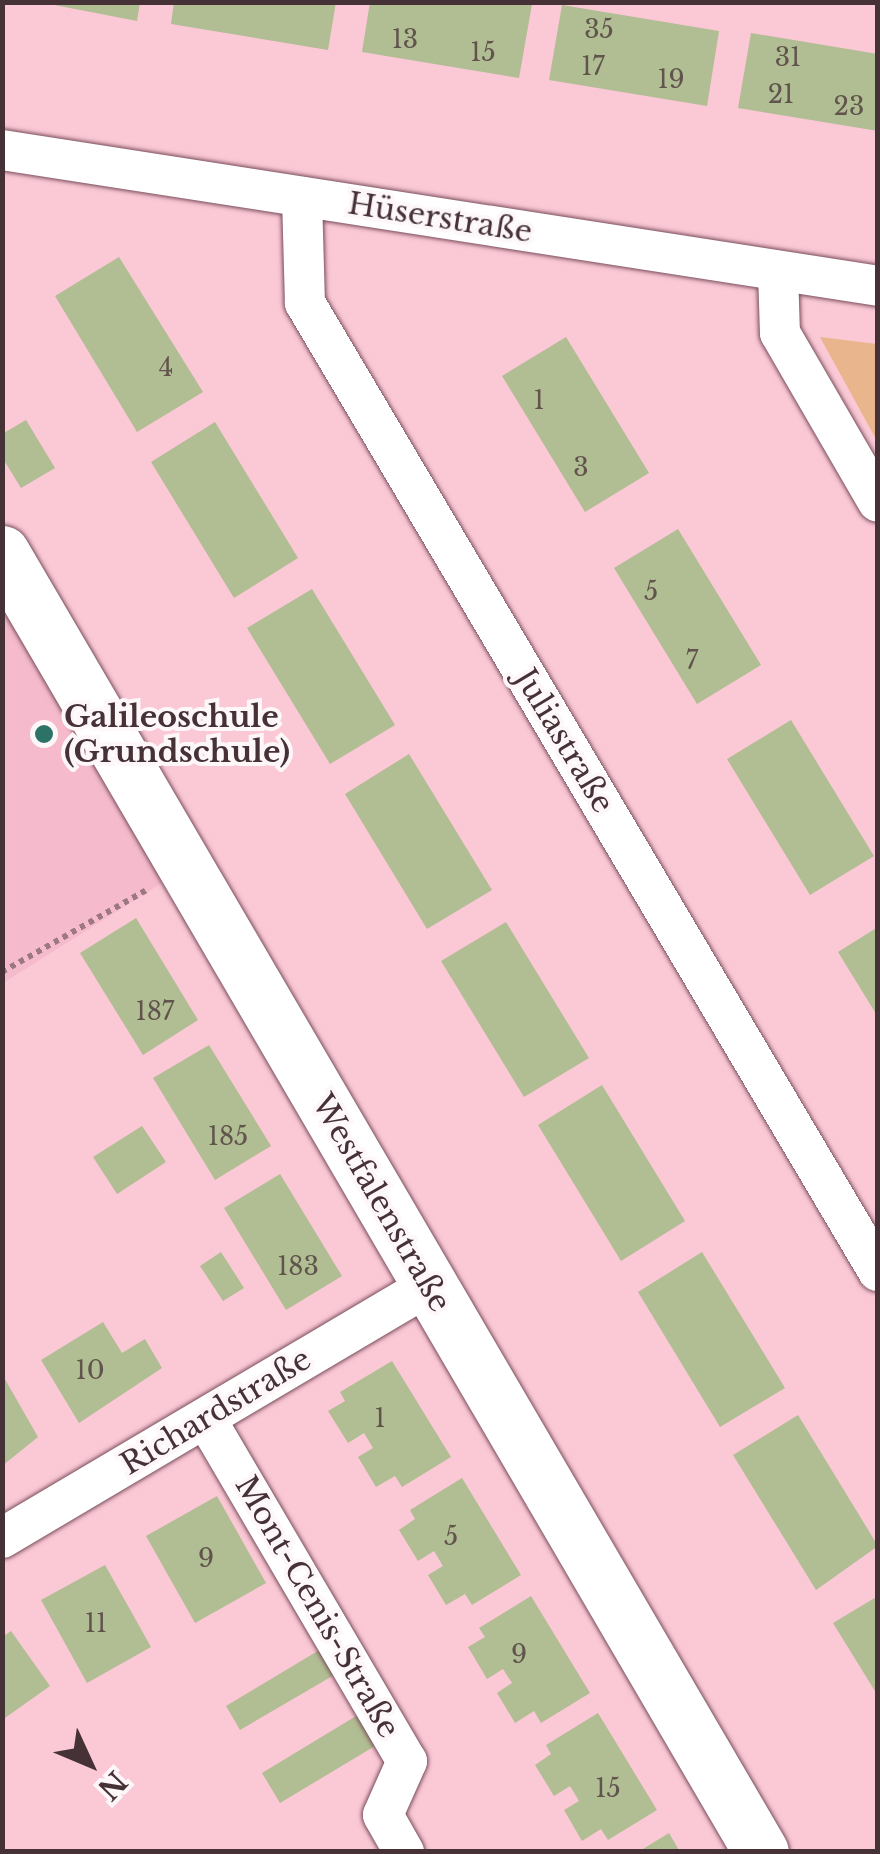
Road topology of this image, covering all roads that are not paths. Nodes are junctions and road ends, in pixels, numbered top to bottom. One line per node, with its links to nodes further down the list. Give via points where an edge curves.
1 (2, 150): 2 (street, Hüserstraße)
2 (302, 197): 3 (street, Hüserstraße); 7 (street, Juliastraße, via 305,303)
3 (778, 271): 4 (street, Hüserstraße); 5 (street, via 780,333)
4 (878, 286)
5 (878, 502)
6 (2, 553): 8 (street, Westfalenstraße)
7 (878, 1271)
8 (429, 1285): 9 (street, Richardstraße); 12 (street, Westfalenstraße)
9 (206, 1419): 10 (street, Richardstraße); 11 (street, Mont-Cenis-Straße, via 407,1760 384,1815)
10 (2, 1538)
11 (404, 1852)
12 (761, 1852)

